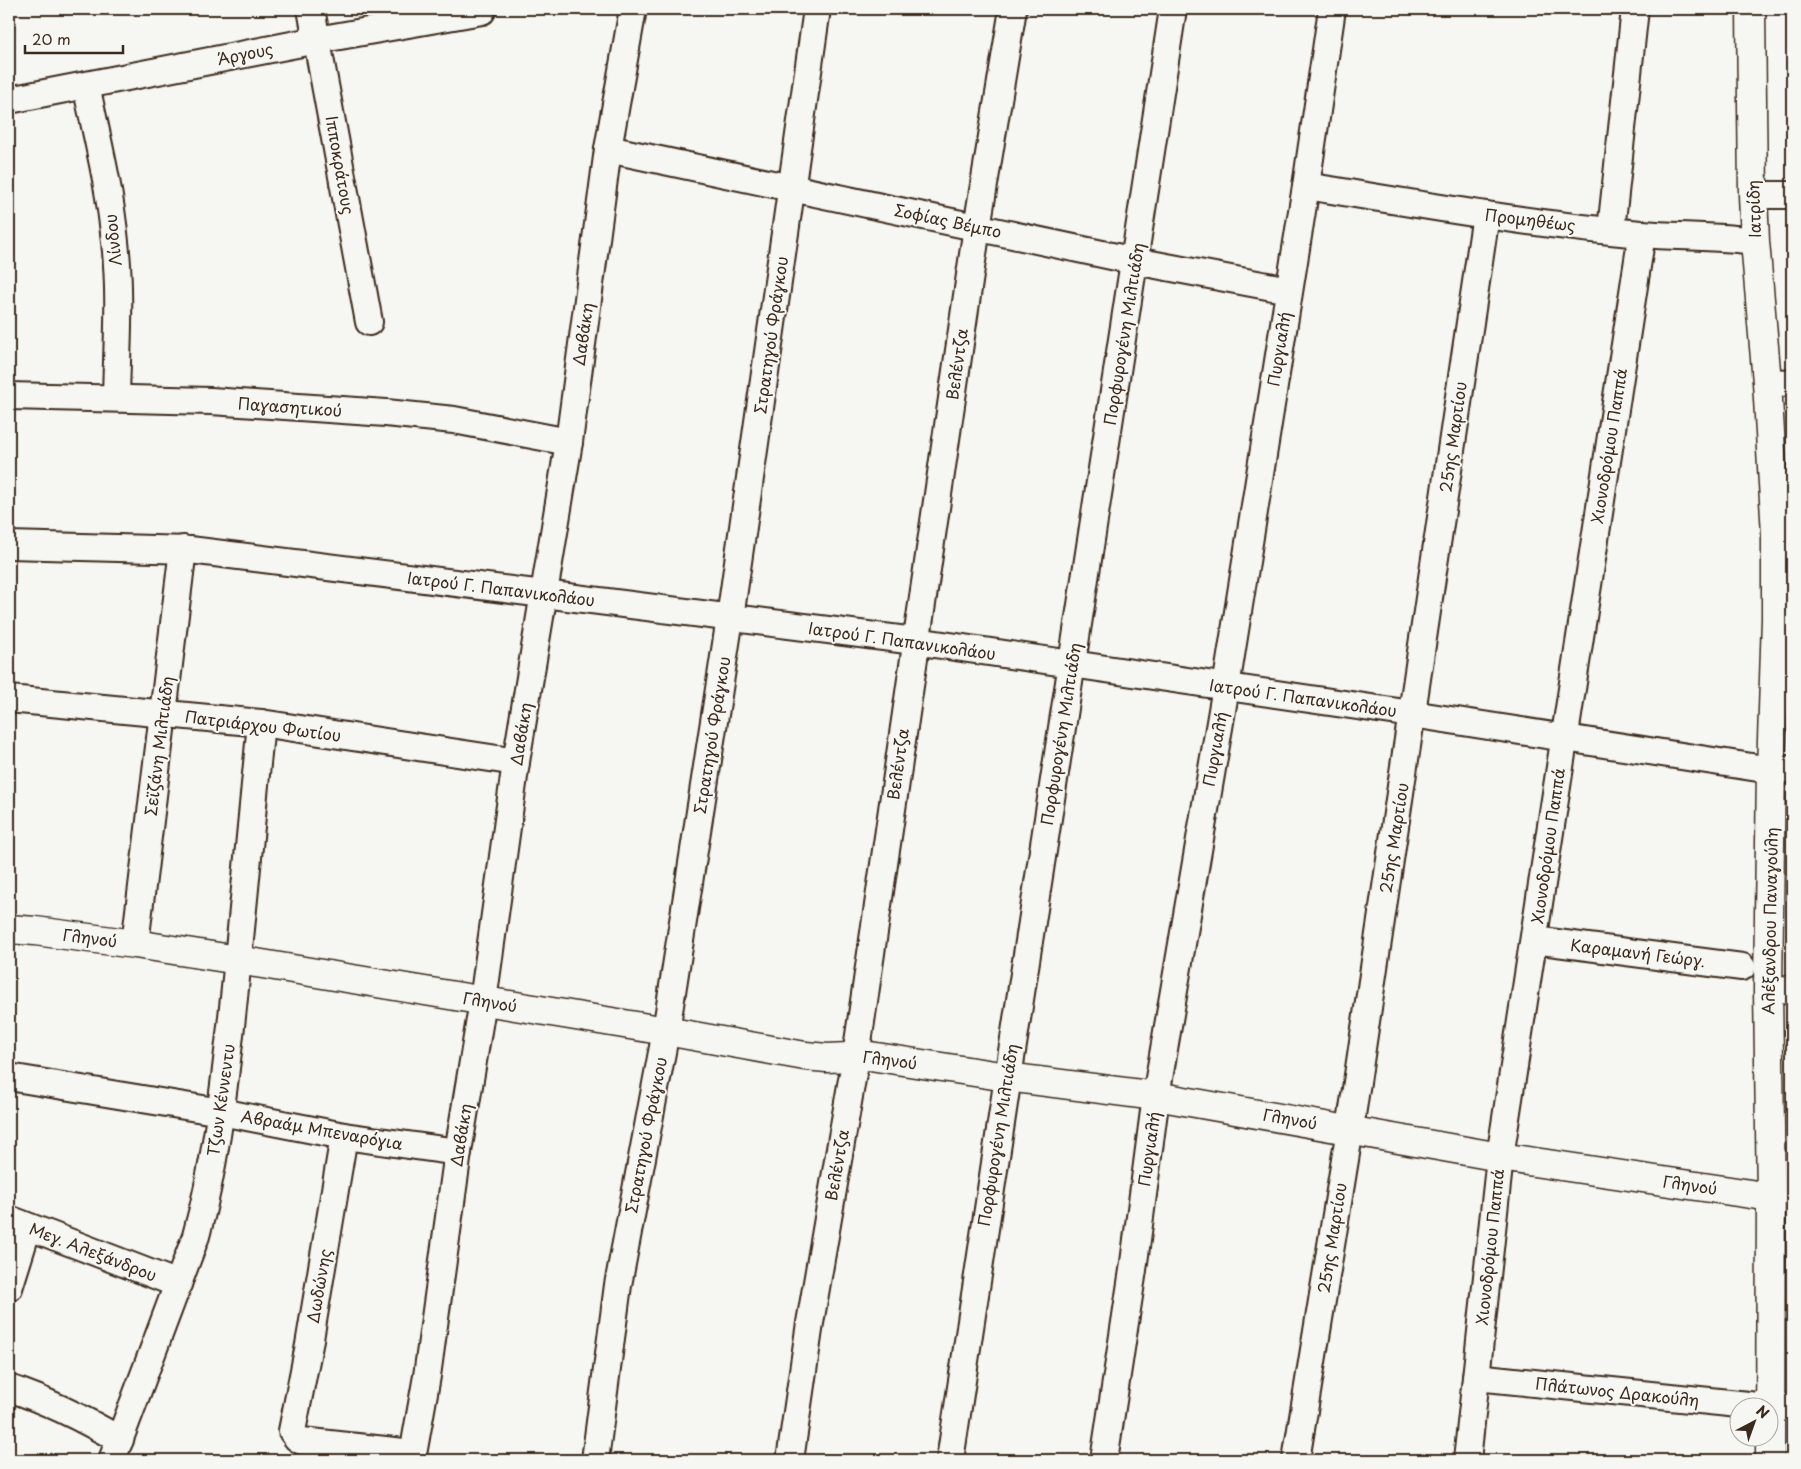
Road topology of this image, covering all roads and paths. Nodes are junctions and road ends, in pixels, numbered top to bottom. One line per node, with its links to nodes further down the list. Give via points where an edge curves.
1 (311, 9): 10 (street, Ιπποκράτους)
2 (633, 9): 13 (street, Δαβάκη)
3 (817, 9): 15 (street, Στρατηγού Φράγκου)
4 (1013, 9): 19 (street, Βελέντζα)
5 (1173, 9): 23 (street, Πορφυρογένη Μιλτιάδη)
6 (1332, 9): 14 (street, Πυργιαλή)
7 (1635, 9): 20 (street)
8 (1751, 9): 16 (street, Ιατρίδη)
9 (482, 10): 10 (street, Άργους)
10 (317, 40): 11 (street, Άργους); 25 (street, Ιπποκράτους)
11 (86, 85): 12 (street, Άργους); 28 (street, Λίνδου, via 115,243 118,310)
12 (9, 100)
13 (608, 149): 15 (street, Σοφίας Βέμπο); 29 (street, Δαβάκη)
14 (1306, 186): 18 (street, Προμηθέως); 24 (street, Πυργιαλή)
15 (792, 188): 19 (street, Σοφίας Βέμπο); 34 (street, Στρατηγού Φράγκου)
16 (1753, 195): 17 (street); 22 (street, Ιατρίδη)
17 (1792, 195)
18 (1486, 215): 20 (street, Προμηθέως); 40 (street, 25ης Μαρτίου)
19 (977, 227): 23 (street, Σοφίας Βέμπο); 35 (street, Βελέντζα)
20 (1611, 230): 21 (street, Προμηθέως)
21 (1642, 234): 22 (street, Προμηθέως); 42 (street, Χιονοδρόμου Παππά)
22 (1755, 241): 26 (street, Ιατρίδη)
23 (1135, 261): 24 (street, Σοφίας Βέμπο); 36 (street, Πορφυρογένη Μιλτιάδη)
24 (1289, 290): 37 (street, Πυργιαλή)
25 (369, 322)
26 (1780, 383): 32 (street, Αλέξανδρου Παναγούλη, via 1774,487)
27 (9, 396): 28 (street, Παγασητικού)
28 (116, 398): 29 (street, Παγασητικού, via 211,401 454,420)
29 (569, 442): 33 (street, Δαβάκη)
30 (9, 545): 31 (street, Ιατρού Γ. Παπανικολάου)
31 (183, 549): 33 (street, Ιατρού Γ. Παπανικολάου); 39 (street, Σεϊζάνη Μιλτιάδη)
32 (1784, 576): 44 (street, Αλέξανδρου Παναγούλη, via 1776,619)
33 (544, 594): 34 (street, Ιατρού Γ. Παπανικολάου); 43 (street, Δαβάκη)
34 (730, 618): 35 (street, Ιατρού Γ. Παπανικολάου); 52 (street, Στρατηγού Φράγκου)
35 (915, 642): 36 (street, Ιατρού Γ. Παπανικολάου); 53 (street, Βελέντζα)
36 (1072, 665): 37 (street, Ιατρού Γ. Παπανικολάου); 55 (street, Πορφυρογένη Μιλτιάδη)
37 (1226, 688): 40 (street, Ιατρού Γ. Παπανικολάου); 56 (street, Πυργιαλή)
38 (9, 699): 39 (street, Πατριάρχου Φωτίου)
39 (163, 714): 41 (street, Πατριάρχου Φωτίου); 47 (street, Σεϊζάνη Μιλτιάδη)
40 (1412, 714): 42 (street, Ιατρού Γ. Παπανικολάου); 58 (street, 25ης Μαρτίου)
41 (261, 723): 43 (street, Πατριάρχου Φωτίου); 48 (street, Τζων Κέννεντυ)
42 (1564, 737): 44 (street, Ιατρού Γ. Παπανικολάου); 46 (street, Χιονοδρόμου Παππά)
43 (516, 762): 51 (street, Δαβάκη)
44 (1782, 770): 50 (street, Αλέξανδρου Παναγούλη)
45 (9, 929): 47 (street, Γληνού)
46 (1534, 940): 49 (street, Καραμανή Γεώργ.); 61 (street, Χιονοδρόμου Παππά)
47 (135, 944): 48 (street, Γληνού)
48 (238, 960): 51 (street, Γληνού); 57 (street, Τζων Κέννεντυ)
49 (1742, 967)
50 (1780, 990): 62 (street, Αλέξανδρου Παναγούλη)
51 (483, 1001): 52 (street, Γληνού); 60 (street, Δαβάκη)
52 (666, 1031): 53 (street, Γληνού, via 812,1057); 73 (street, Στρατηγού Φράγκου, via 618,1284)
53 (856, 1056): 55 (street, Γληνού); 74 (street, Βελέντζα)
54 (9, 1077): 57 (street, Αβραάμ Μπεναρόγια)
55 (1007, 1077): 56 (street, Γληνού); 75 (street, Πορφυρογένη Μιλτιάδη)
56 (1156, 1096): 58 (street, Γληνού); 76 (street, Πυργιαλή)
57 (221, 1112): 59 (street, Αβραάμ Μπεναρόγια); 64 (street, Τζων Κέννεντυ, via 204,1206)
58 (1350, 1129): 61 (street, Γληνού); 77 (street, 25ης Μαρτίου)
59 (344, 1136): 60 (street, Αβραάμ Μπεναρόγια); 72 (street, Δωδώνης, via 293,1420 293,1435 302,1441)
60 (458, 1152): 72 (street, Δαβάκη)
61 (1500, 1157): 62 (street, Γληνού); 66 (street, Χιονοδρόμου Παππά)
62 (1778, 1186): 68 (street, Αλέξανδρου Παναγούλη)
63 (18, 1223): 64 (street, Μεγ. Αλεξάνδρου); 65 (street)
64 (178, 1284): 71 (street, Τζων Κέννεντυ)
65 (9, 1288)
66 (1476, 1377): 69 (street, Πλάτωνος Δρακούλη); 78 (street, Χιονοδρόμου Παππά)
67 (9, 1388): 71 (street, via 78,1416)
68 (1772, 1396)
69 (1728, 1403)
70 (1771, 1446): 79 (street, Αλέξανδρου Παναγούλη)
71 (116, 1450)
72 (413, 1457)
73 (596, 1460)
74 (790, 1460)
75 (950, 1460)
76 (1104, 1460)
77 (1296, 1460)
78 (1467, 1460)
79 (1770, 1460)

